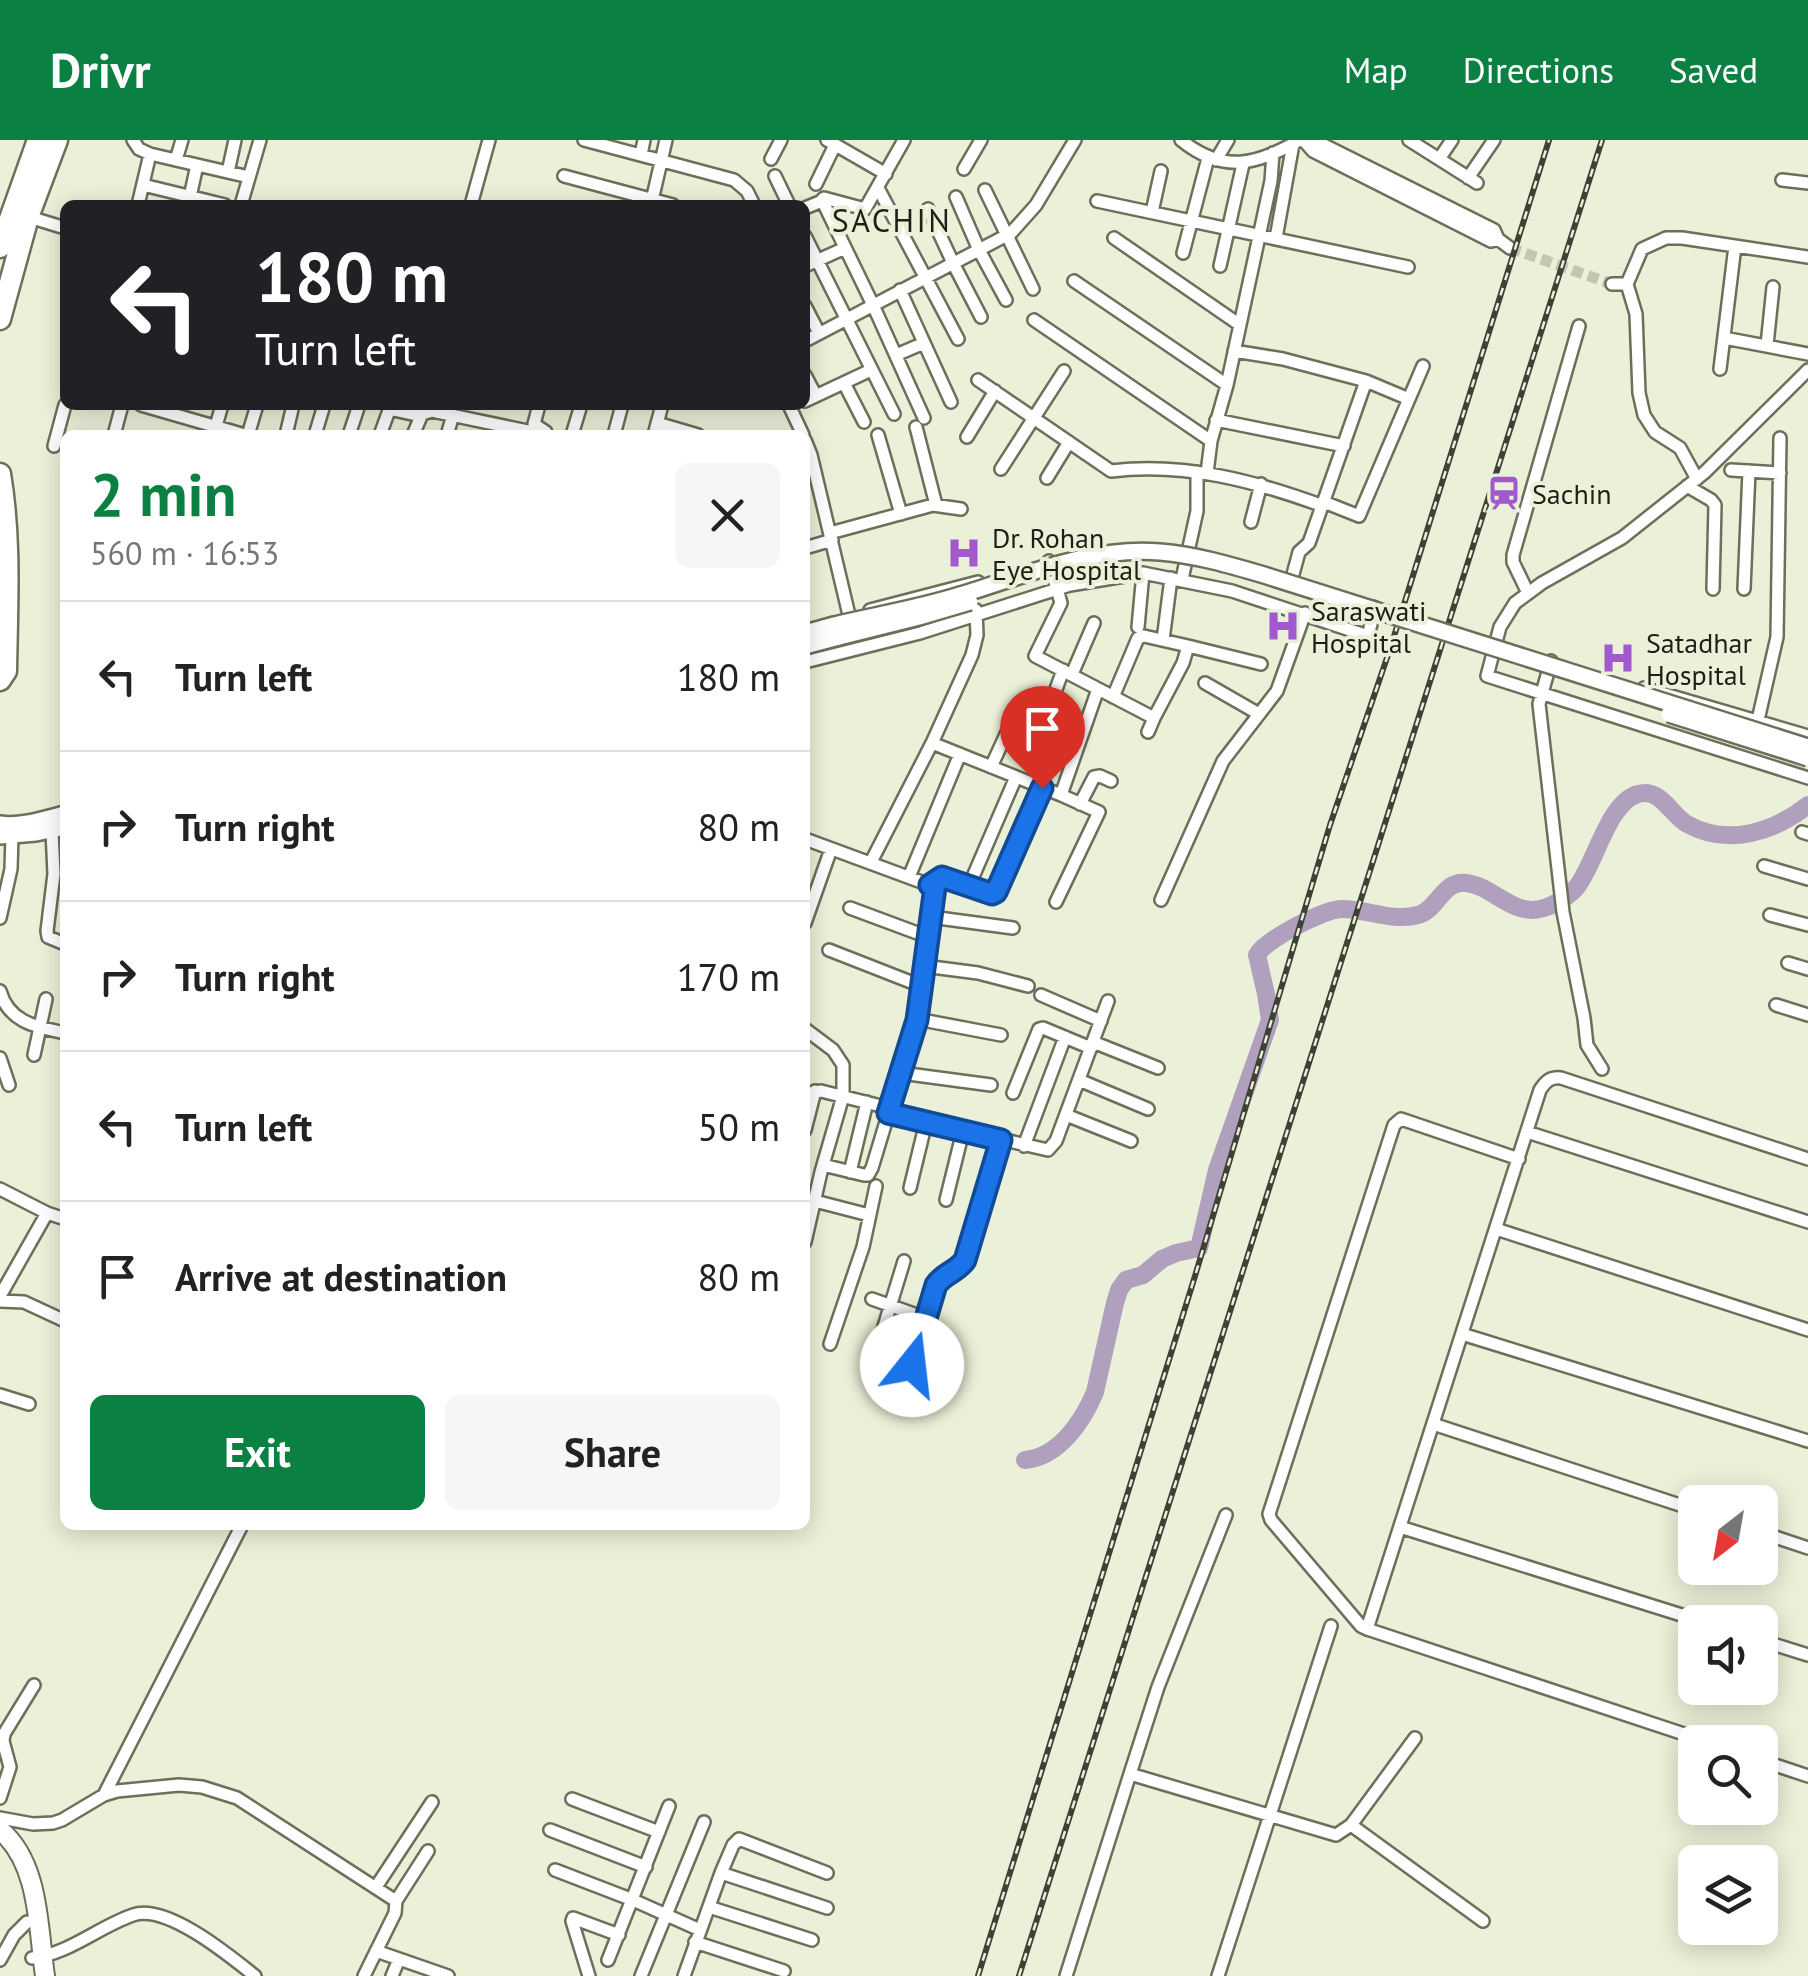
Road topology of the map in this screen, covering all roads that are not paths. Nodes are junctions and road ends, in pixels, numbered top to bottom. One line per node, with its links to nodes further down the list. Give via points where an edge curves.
1 (38, 140): 61 (highway)
2 (57, 140): 61 (highway)
3 (133, 140): 23 (street)
4 (182, 140): 27 (street)
5 (235, 140): 34 (street)
6 (260, 140): 38 (street)
7 (490, 140): 51 (street)
8 (644, 140): 24 (street)
9 (666, 140): 28 (street)
10 (780, 140): 25 (street)
11 (904, 140): 35 (street)
12 (981, 140): 32 (street)
13 (1075, 140): 66 (street, via 1036,205)
14 (1182, 140): 26 (street)
15 (1228, 140): 26 (street)
16 (1410, 140): 29 (street)
17 (1452, 140): 29 (street)
18 (1494, 140): 29 (street, via 1472,180)
19 (592, 141): 24 (street)
20 (831, 142): 35 (street); 40 (street)
21 (1306, 143): 22 (street); 68 (street); 72 (street)
22 (1274, 153): 30 (street); 65 (street)
23 (150, 154): 27 (street); 42 (street)
24 (641, 155): 28 (street)
25 (771, 159)
26 (1212, 159): 30 (street); 62 (street)
27 (176, 160): 31 (street)
28 (661, 160): 53 (street); 54 (street, via 734,180)
29 (1439, 160)
30 (1243, 164): 64 (street)
31 (198, 165): 34 (street); 45 (street)
32 (964, 169)
33 (1161, 171): 60 (street)
34 (228, 172): 38 (street)
35 (886, 174): 43 (street)
36 (564, 176): 52 (street)
37 (775, 176): 55 (street)
38 (249, 177): 50 (street)
39 (1782, 180): 41 (street)
40 (816, 184)
41 (1808, 184)
42 (143, 185): 47 (street); 48 (street)
43 (878, 188): 56 (street, via 865,210); 80 (street)
44 (985, 190): 66 (street)
45 (190, 196): 47 (street); 49 (street)
46 (956, 197): 73 (street)
47 (174, 199)
48 (139, 200)
49 (201, 200)
50 (242, 200)
51 (472, 200)
52 (642, 200)
53 (653, 200)
54 (752, 200)
55 (787, 200)
56 (822, 201): 58 (street); 71 (street)
57 (1097, 201): 60 (street)
58 (810, 206)
59 (928, 210): 77 (street)
60 (1152, 212): 62 (street)
61 (20, 215): 63 (street); 69 (highway); 91 (highway)
62 (1191, 220): 64 (street); 74 (street)
63 (60, 227)
64 (1228, 228): 65 (street); 78 (street)
65 (1259, 234): 68 (street); 94 (street)
66 (1007, 236): 73 (street); 85 (street)
67 (1114, 238): 94 (street)
68 (1276, 238): 79 (street)
69 (0, 246)
70 (1735, 246): 75 (street); 83 (street, via 1682,238 1654,242 1642,249); 98 (street)
71 (845, 248): 76 (street); 88 (street)
72 (1510, 248)
73 (980, 250): 77 (street); 87 (street)
74 (1183, 253)
75 (1808, 257)
76 (811, 264): 92 (street)
77 (953, 264): 80 (street); 90 (street)
78 (1220, 266)
79 (1408, 267)
80 (926, 277): 86 (street); 99 (street)
81 (1074, 281): 113 (street)
82 (1612, 284): 83 (street)
83 (1626, 284): 150 (street, via 1636,314 1640,404 1655,432 1680,448)
84 (1773, 287): 101 (street)
85 (1034, 289)
86 (900, 290): 88 (street); 100 (street)
87 (1006, 300)
88 (873, 304): 92 (street); 104 (street)
89 (810, 316): 96 (street)
90 (982, 317)
91 (0, 319)
92 (846, 319): 96 (street); 107 (street)
93 (1034, 320): 138 (street)
94 (1240, 325): 102 (street)
95 (1579, 326): 168 (street, via 1513,555)
96 (819, 333): 97 (street)
97 (810, 338)
98 (1724, 338): 101 (street); 106 (street)
99 (958, 339)
100 (924, 343): 104 (street); 117 (street)
101 (1766, 345): 103 (street)
102 (1234, 350): 111 (street); 113 (street)
103 (1808, 354)
104 (896, 355): 153 (street, via 920,422)
105 (1422, 366): 116 (street)
106 (1720, 369)
107 (870, 370): 112 (street); 122 (street)
108 (1808, 370): 150 (street)
109 (1064, 371): 125 (street)
110 (978, 380): 114 (street)
111 (1366, 381): 116 (street); 141 (street)
112 (844, 383): 115 (street); 128 (street)
113 (1226, 386): 126 (street)
114 (995, 391): 125 (street); 136 (street)
115 (810, 398)
116 (1408, 398): 152 (street, via 1359,516)
117 (951, 402)
118 (64, 410): 140 (street)
119 (221, 410): 129 (street)
120 (400, 410): 124 (street)
121 (185, 411): 129 (street)
122 (894, 414)
123 (453, 415): 124 (street); 127 (street); 132 (street)
124 (420, 416): 131 (street)
125 (1033, 417): 139 (street); 143 (street)
126 (1216, 420): 138 (street); 141 (street)
127 (480, 422): 133 (street); 134 (street)
128 (864, 422)
129 (216, 426): 130 (street)
130 (229, 430)
131 (415, 430)
132 (448, 430)
133 (478, 430)
134 (507, 430)
135 (878, 436): 155 (street)
136 (967, 437)
137 (1780, 438): 147 (street)
138 (1210, 441): 146 (street)
139 (1069, 442): 146 (street, via 1111,471); 149 (street)
140 (54, 446)
141 (1344, 446): 152 (street)
142 (810, 451): 157 (street)
143 (1001, 469)
144 (1731, 470): 145 (street)
145 (1748, 471): 147 (street); 166 (street)
146 (1202, 472): 151 (street); 159 (street)
147 (1780, 473): 192 (street, via 1777,637)
148 (0, 474): 185 (highway, via 8,590 6,671)
149 (1047, 478)
150 (1692, 483): 167 (street, via 1715,506); 168 (street, via 1622,538)
151 (1260, 484): 152 (street); 156 (street)
152 (1323, 504): 162 (street)
153 (936, 505): 154 (street); 155 (street)
154 (960, 509)
155 (901, 514): 157 (street)
156 (1251, 522)
157 (831, 537): 158 (street); 170 (street)
158 (810, 546)
159 (1190, 550): 160 (street, via 1137,546); 162 (street); 163 (street)
160 (1049, 561): 164 (street); 165 (street)
161 (1143, 573): 163 (street); 165 (street); 173 (street)
162 (1292, 578): 169 (street, via 1376,608 1368,636)
163 (1176, 579): 169 (street); 177 (street)
164 (967, 585): 170 (street); 171 (street)
165 (1056, 588): 171 (street); 184 (street, via 1062,602 1035,656)
166 (1744, 589)
167 (1713, 590)
168 (1528, 593): 179 (street, via 1515,603)
169 (1305, 614): 190 (street, via 1281,684)
170 (849, 615): 174 (street)
171 (977, 615): 181 (street); 195 (street, via 972,654)
172 (1094, 623): 184 (street)
173 (1138, 626)
174 (810, 628)
175 (810, 630): 176 (main road)
176 (837, 631): 178 (main road); 196 (main road, bridge, via 1045,567 1160,552 1264,574); 198 (main road, bridge, via 954,608 1080,566 1175,561)
177 (1163, 640): 180 (street); 189 (street, via 1135,641)
178 (810, 644)
179 (1496, 644): 182 (street); 188 (street, via 1487,676)
180 (1188, 646): 183 (street); 191 (street)
181 (810, 661)
182 (1551, 662): 188 (street); 192 (street)
183 (1261, 664)
184 (1067, 672): 187 (street); 199 (street, via 1051,703 1019,706)
185 (0, 680)
186 (1205, 683): 190 (street)
187 (1098, 689): 189 (street); 204 (street)
188 (1540, 693): 200 (street); 253 (street, via 1563,912 1586,1045)
189 (1113, 697): 191 (street)
190 (1259, 714): 217 (street, via 1222,761)
191 (1154, 718): 193 (street)
192 (1758, 720): 194 (street)
193 (1148, 732)
194 (1808, 736)
195 (932, 742): 197 (street); 211 (street)
196 (1808, 747)
197 (960, 754): 199 (street); 213 (street)
198 (1808, 758)
199 (992, 767): 201 (street)
200 (1803, 776)
201 (1016, 777): 203 (street); 216 (street)
202 (1111, 781): 205 (street, via 1094,777)
203 (1042, 788): 204 (street); 216 (street, via 996,892)
204 (1062, 796): 205 (street)
205 (1080, 804): 220 (street, via 1099,812)
206 (60, 815): 208 (main road)
207 (58, 829): 208 (main road); 219 (street)
208 (4, 832): 225 (street, via 11,870)
209 (810, 841): 210 (street)
210 (832, 849): 211 (street); 222 (street)
211 (871, 862): 213 (street)
212 (1764, 866): 214 (street)
213 (909, 878): 215 (street)
214 (1808, 879)
215 (930, 885): 216 (street, via 942,877); 224 (street)
216 (969, 886)
217 (1161, 900)
218 (60, 901): 219 (street)
219 (51, 902): 229 (street, via 48,937)
220 (1056, 902)
221 (850, 908): 228 (street)
222 (810, 910)
223 (1770, 914): 226 (street)
224 (931, 916): 227 (street); 228 (street)
225 (0, 918)
226 (1808, 925)
227 (1013, 928)
228 (928, 937): 232 (street)
229 (60, 942)
230 (829, 950): 234 (street)
231 (1788, 963): 233 (street)
232 (924, 966): 234 (street); 235 (street)
233 (1808, 969)
234 (920, 986): 242 (street)
235 (1028, 986)
236 (0, 991): 244 (street, via 23,1023)
237 (1041, 995): 243 (street)
238 (46, 999): 244 (street)
239 (1108, 1002): 243 (street)
240 (1776, 1005): 241 (street)
241 (1808, 1015)
242 (917, 1020): 247 (street); 254 (street)
243 (1101, 1021): 249 (street)
244 (40, 1028): 245 (street); 250 (street)
245 (60, 1032)
246 (810, 1033): 260 (street, via 843,1065)
247 (1002, 1035)
248 (1064, 1037): 249 (street); 259 (street, via 1039,1029); 270 (street)
249 (1092, 1045): 252 (street); 255 (street)
250 (34, 1054)
251 (0, 1058): 257 (street)
252 (1158, 1068)
253 (1602, 1070)
254 (901, 1073): 256 (street); 263 (street)
255 (1079, 1080): 262 (street); 264 (street)
256 (991, 1084)
257 (9, 1085)
258 (810, 1093): 260 (street)
259 (1013, 1093)
260 (843, 1096): 261 (street); 273 (street)
261 (867, 1102): 263 (street); 274 (street)
262 (1148, 1109)
263 (889, 1110): 265 (street); 274 (street, via 870,1172)
264 (1066, 1115): 269 (street); 270 (street, via 1053,1147)
265 (926, 1122): 266 (street); 276 (street)
266 (963, 1131): 268 (street); 279 (street)
267 (1527, 1132): 271 (street); 272 (street, via 1540,1090 1552,1077); 283 (street)
268 (1001, 1140): 270 (street); 289 (street, via 965,1260 936,1285)
269 (1131, 1141)
270 (1024, 1146)
271 (1518, 1159): 284 (street); 308 (street, via 1402,1119 1394,1125 1269,1514)
272 (1808, 1159)
273 (823, 1165): 274 (street); 278 (street)
274 (850, 1172)
275 (876, 1186): 281 (street)
276 (910, 1188)
277 (0, 1189): 280 (street)
278 (812, 1194): 281 (street)
279 (946, 1200)
280 (48, 1213): 282 (street); 286 (street)
281 (869, 1215): 293 (street)
282 (60, 1217)
283 (1808, 1222)
284 (1496, 1230): 291 (street); 292 (street)
285 (904, 1262): 288 (street)
286 (0, 1298): 290 (street)
287 (872, 1299): 288 (street)
288 (890, 1305): 289 (street); 294 (street)
289 (926, 1318): 295 (street)
290 (60, 1319)
291 (1808, 1330)
292 (1462, 1334): 298 (street); 299 (street)
293 (830, 1344)
294 (875, 1356)
295 (912, 1365)
296 (0, 1394): 297 (street)
297 (29, 1404)
298 (1433, 1424): 300 (street); 302 (street)
299 (1808, 1441)
300 (1678, 1504)
301 (1226, 1515): 315 (street)
302 (1400, 1527): 306 (street); 308 (street)
303 (239, 1530): 317 (street)
304 (1778, 1538): 305 (street)
305 (1808, 1548)
306 (1678, 1614)
307 (1330, 1626): 322 (street)
308 (1367, 1629): 312 (street)
309 (1778, 1646): 310 (street)
310 (1808, 1655)
311 (34, 1685): 318 (street, via 4,1734 10,1767)
312 (1678, 1732)
313 (1416, 1738): 324 (street)
314 (1778, 1766): 316 (street)
315 (1130, 1774): 322 (street); 358 (street)
316 (1808, 1776)
317 (104, 1795): 327 (street, via 62,1820); 333 (street, via 179,1785 222,1792)
318 (0, 1798)
319 (572, 1799): 326 (street)
320 (432, 1802): 333 (street)
321 (669, 1806): 326 (street)
322 (1269, 1814): 324 (street, via 1336,1835); 359 (street)
323 (704, 1822): 338 (street)
324 (1351, 1826): 339 (street)
325 (550, 1830): 329 (street)
326 (659, 1832): 329 (street)
327 (0, 1833): 340 (main road, via 22,1883); 348 (main road, via 11,1839 27,1870)
328 (428, 1851): 335 (street)
329 (646, 1867): 334 (street)
330 (554, 1870): 334 (street)
331 (722, 1873): 332 (street, via 739,1838); 336 (street); 337 (street)
332 (827, 1873)
333 (376, 1887): 335 (street)
334 (633, 1900): 338 (street); 341 (street)
335 (396, 1901): 344 (street)
336 (709, 1907): 342 (street); 343 (street)
337 (826, 1908)
338 (665, 1914): 342 (street); 356 (street)
339 (1483, 1921)
340 (27, 1922): 346 (street); 348 (main road)
341 (619, 1935): 347 (street); 355 (street, via 573,1918)
342 (698, 1936): 349 (street); 357 (street)
343 (812, 1940)
344 (376, 1951): 345 (street); 352 (street)
345 (399, 1959): 350 (street); 353 (street)
346 (0, 1960)
347 (608, 1960)
348 (38, 1967): 351 (street, via 144,1912 193,1931)
349 (784, 1971)
350 (423, 1972): 354 (street)
351 (256, 1976)
352 (364, 1976)
353 (392, 1976)
354 (448, 1976)
355 (588, 1976)
356 (641, 1976)
357 (684, 1976)
358 (1066, 1976)
359 (1218, 1976)

